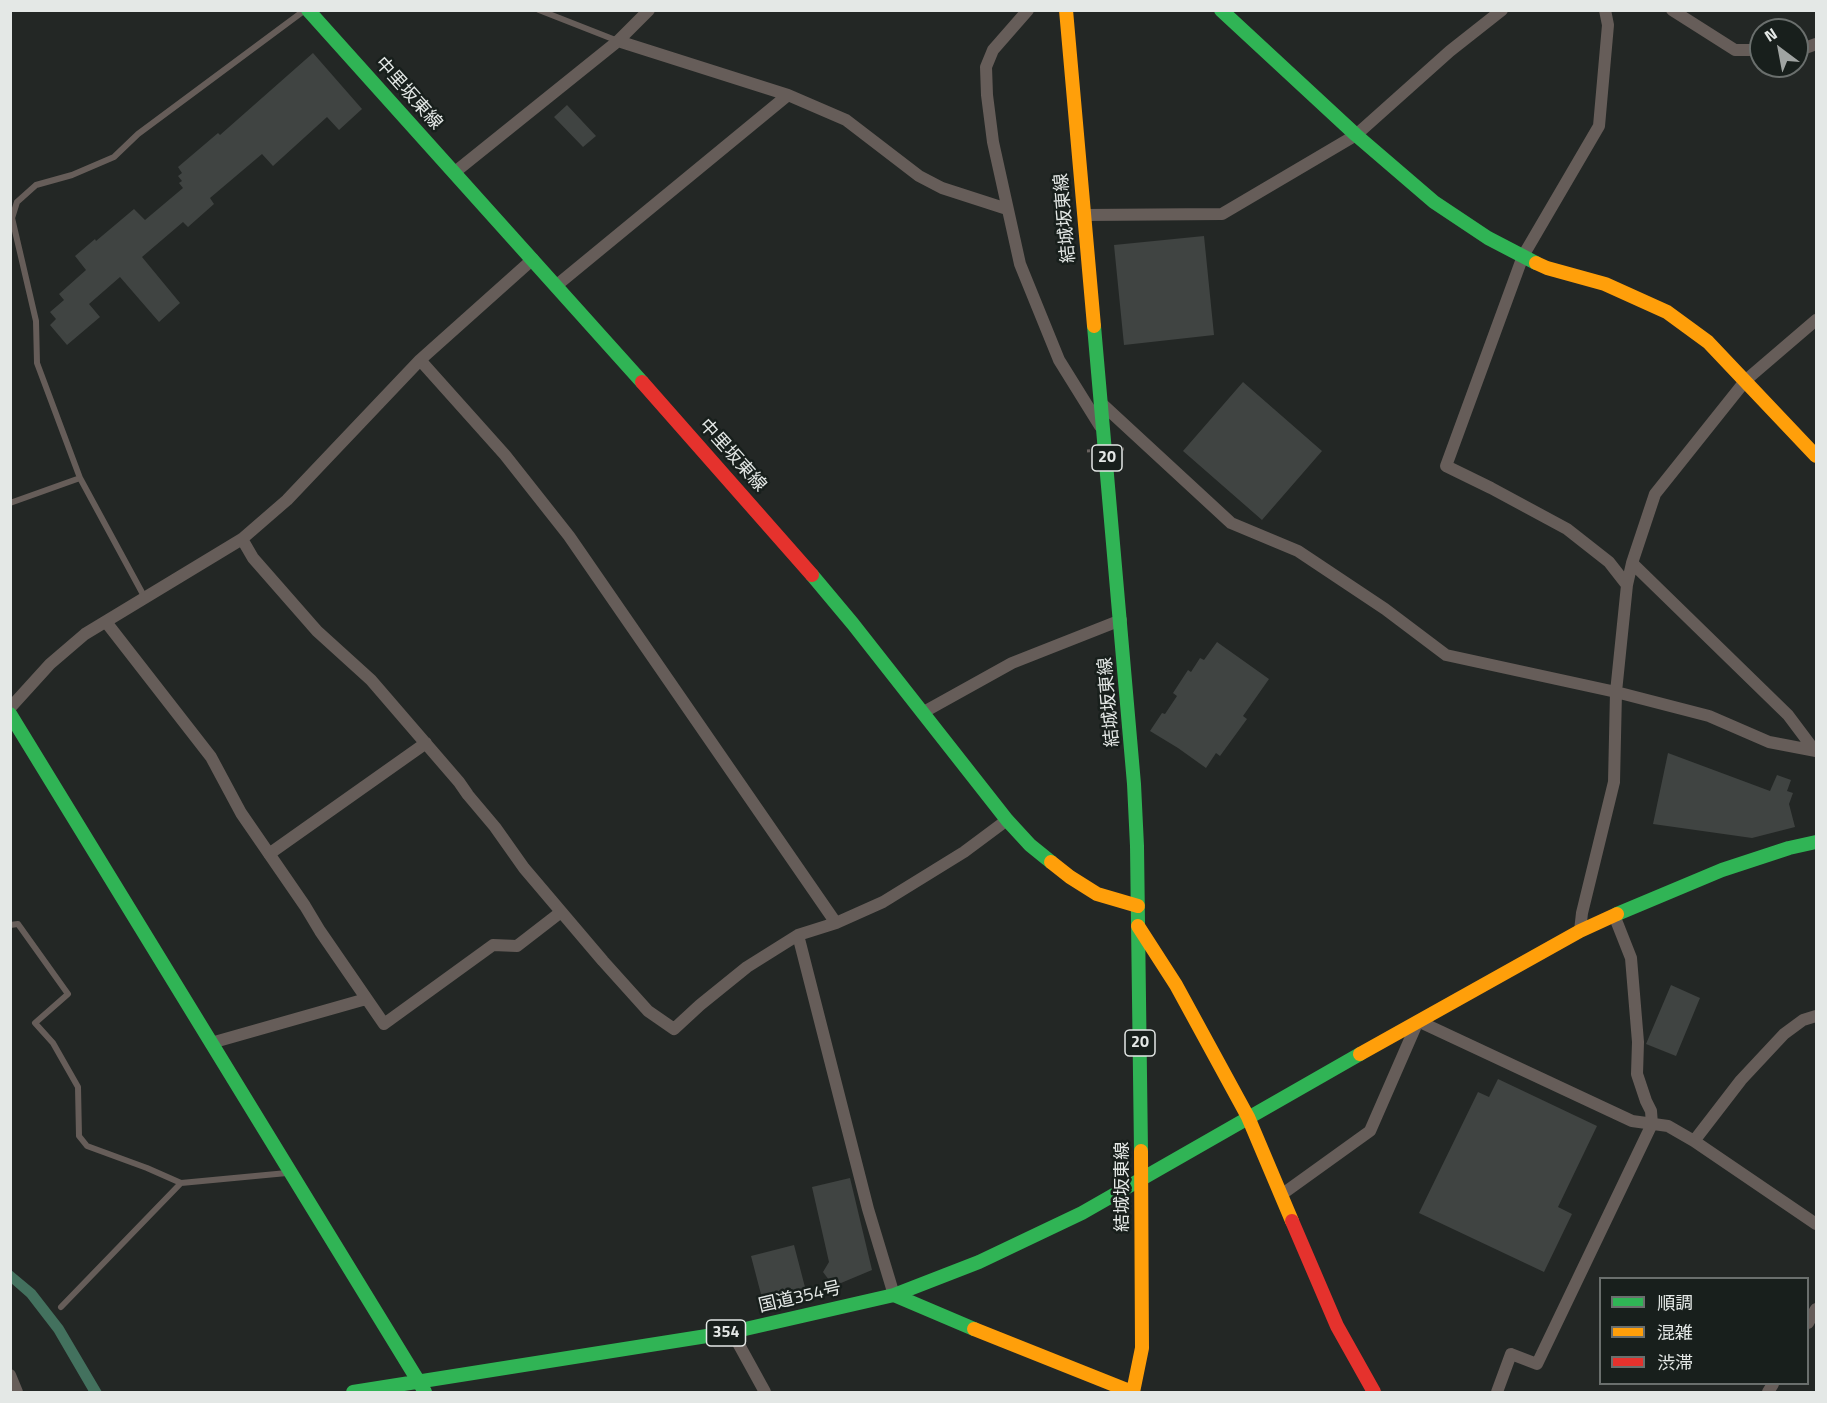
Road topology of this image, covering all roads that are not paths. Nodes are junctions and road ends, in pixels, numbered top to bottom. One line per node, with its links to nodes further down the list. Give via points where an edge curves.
1 (307, 10): 14 (main road, 中里坂東線); 26 (lane, via 138,134 114,157 36,185 17,202 12,218 36,321 37,363)
2 (538, 10): 10 (lane)
3 (649, 10): 10 (street)
4 (1028, 10): 15 (street, via 993,50 986,67 993,142)
5 (1066, 10): 16 (main road, 結城坂東線 / 20)
6 (1221, 10): 13 (main road)
7 (1502, 10): 13 (street)
8 (1605, 10): 17 (street, via 1608,26 1599,126)
9 (1672, 10): 11 (street, via 1735,50)
10 (618, 41): 12 (street); 14 (street)
11 (1749, 50)
12 (788, 95): 15 (street, via 846,120 919,176 942,188); 19 (street)
13 (1356, 135): 16 (street, via 1222,214); 17 (main road, via 1434,202)
14 (455, 172): 18 (main road, 中里坂東線)
15 (1007, 209): 24 (street, via 1020,264 1059,360)
16 (1084, 215): 23 (main road, 結城坂東線 / 20)
17 (1523, 256): 22 (main road, via 1547,268 1605,284 1666,312 1708,342); 30 (street, via 1446,466 1567,529 1609,562)
18 (533, 259): 19 (main road, 中里坂東線); 21 (street)
19 (557, 285): 36 (main road, 中里坂東線, via 854,624)
20 (1816, 320): 22 (street)
21 (420, 360): 28 (street, via 287,500); 46 (street, via 505,455 569,536)
22 (1746, 380): 25 (main road); 29 (street, via 1655,494)
23 (1101, 403): 24 (main road, 結城坂東線 / 20); 34 (street, via 1231,523 1298,551 1446,655)
24 (1104, 432): 32 (main road, 結城坂東線 / 20)
25 (1816, 456)
26 (80, 478): 27 (lane); 31 (lane)
27 (10, 503)
28 (242, 539): 31 (street); 38 (street, via 253,558 317,631 371,681)
29 (1632, 564): 30 (street); 39 (street, via 1788,715)
30 (1627, 585): 34 (street)
31 (145, 598): 33 (street)
32 (1121, 620): 36 (street, via 1012,663); 43 (main road, 結城坂東線 / 20, via 1134,784)
33 (106, 622): 35 (street, via 50,664); 42 (street, via 211,757)
34 (1616, 692): 39 (street, via 1709,716 1769,742); 49 (street, via 1614,782)
35 (10, 708)
36 (922, 713): 40 (main road, 中里坂東線)
37 (10, 714): 54 (main road)
38 (426, 743): 42 (street); 44 (street)
39 (1816, 751)
40 (1007, 820): 43 (main road, 中里坂東線, via 1030,845 1070,877 1104,897); 46 (street, via 883,902)
41 (1816, 842): 45 (main road, 国道354号, via 1722,870)
42 (269, 854): 51 (street)
43 (1138, 906): 48 (main road, 結城坂東線 / 20)
44 (561, 912): 50 (street, via 648,1011 674,1029 747,967); 51 (street, via 517,946 493,945 384,1024)
45 (1614, 915): 49 (main road, 国道354号); 56 (street, via 1631,958 1637,1074)
46 (836, 923): 50 (street)
47 (10, 925): 60 (lane, via 18,924 68,994 35,1023 53,1043 78,1087 79,1136 87,1146)
48 (1138, 926): 55 (main road, via 1176,985); 59 (main road, 結城坂東線 / 20)
49 (1580, 931): 53 (main road, 国道354号)
50 (798, 935): 63 (street)
51 (366, 999): 54 (street)
52 (1816, 1016): 57 (street, via 1784,1034 1741,1080)
53 (1418, 1021): 55 (main road, 国道354号); 56 (street, via 1604,1109 1632,1121); 61 (street, via 1370,1131)
54 (211, 1043): 58 (main road)
55 (1248, 1117): 59 (main road, 国道354号); 61 (main road)
56 (1652, 1124): 57 (street, via 1668,1126); 73 (street, via 1537,1364 1511,1354)
57 (1694, 1142): 62 (street)
58 (291, 1173): 60 (lane); 67 (main road)
59 (1142, 1180): 63 (main road, 国道354号, via 1051,1229); 71 (main road, 結城坂東線 / 20, via 1142,1336)
60 (181, 1183): 64 (lane)
61 (1281, 1196): 72 (main road, via 1336,1326)
62 (1816, 1224)
63 (894, 1295): 65 (main road, 国道354号 / 354); 71 (main road)
64 (61, 1307)
65 (732, 1332): 67 (main road, 国道354号 / 354); 70 (street)
66 (10, 1375): 68 (street)
67 (422, 1388): 69 (main road, 国道354号 / 354)
68 (17, 1392)
69 (353, 1392)
70 (765, 1392)
71 (1132, 1392)
72 (1374, 1392)
73 (1497, 1392)

